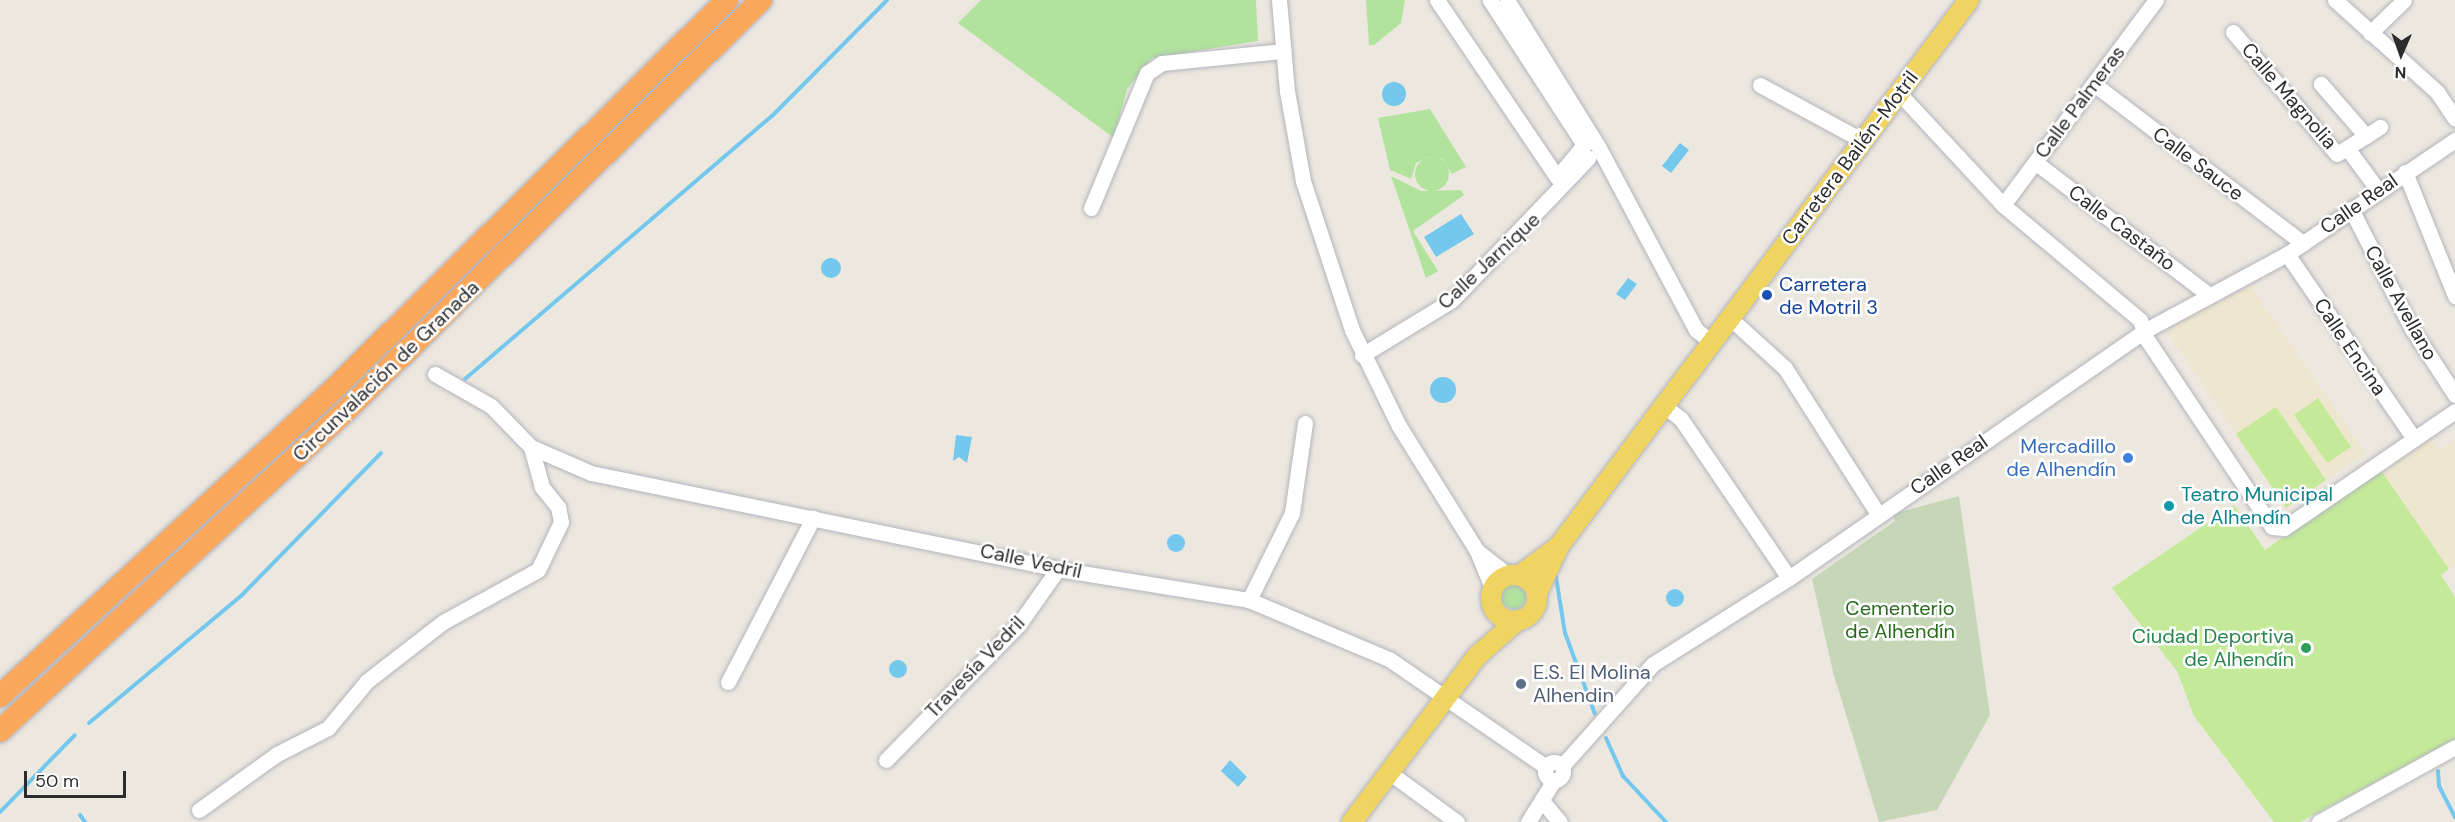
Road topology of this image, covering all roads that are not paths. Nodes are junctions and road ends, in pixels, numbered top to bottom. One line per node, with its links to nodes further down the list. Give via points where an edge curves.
1 (727, 0): 59 (highway, Circunvalación de Granada, via 334,389)
2 (761, 0): 61 (highway, Circunvalación de Granada, via 351,406)
3 (1279, 0): 13 (street)
4 (1437, 0): 5 (street, via 1557,177 1584,145)
5 (1490, 0)
6 (1507, 0): 23 (street)
7 (1969, 0): 17 (main road, Carretera Bailén-Motril)
8 (2156, 0): 14 (street, Calle Palmeras)
9 (2335, 0): 12 (street)
10 (2404, 0): 12 (street)
11 (2234, 32): 24 (street, Calle Magnolia, via 2337,154)
12 (2370, 33): 18 (street, via 2437,92)
13 (1283, 51): 29 (street, via 1162,63 1147,73); 38 (street, via 1303,181)
14 (2094, 84): 25 (street, Calle Palmeras); 31 (street, Calle Sauce)
15 (2321, 84): 20 (street, Calle Magnolia)
16 (1760, 85): 21 (street)
17 (1899, 93): 21 (main road, Carretera Bailén-Motril); 28 (street)
18 (2455, 119)
19 (2380, 127): 20 (street, Calle Magnolia)
20 (2366, 136): 24 (street, Calle Magnolia)
21 (1863, 141): 35 (main road, Carretera Bailén-Motril)
22 (2454, 142): 26 (street, Calle Real)
23 (1599, 148): 37 (street, via 1696,330); 38 (street, Calle Jarnique, via 1452,300)
24 (2348, 148): 27 (street, Calle Magnolia)
25 (2035, 162): 28 (street, Calle Palmeras); 33 (street, Calle Castaño)
26 (2405, 172): 27 (street, Calle Real); 34 (street)
27 (2378, 190): 30 (street, Calle Real)
28 (2003, 205): 36 (street, via 2140,320)
29 (1091, 208)
30 (2351, 208): 31 (street, Calle Real); 40 (street, Calle Avellano, via 2412,329)
31 (2302, 243): 32 (street, Calle Real)
32 (2288, 254): 33 (street, Calle Real); 44 (street, Calle Encina)
33 (2209, 295): 36 (street, Calle Real)
34 (2455, 296)
35 (1730, 318): 37 (main road, Carretera Bailén-Motril); 46 (street, via 1785,368)
36 (2144, 331): 44 (street, via 2272,527 2284,528); 46 (street, Calle Real)
37 (1712, 342): 41 (main road, Carretera Bailén-Motril)
38 (1362, 355): 49 (street)
39 (435, 374): 45 (street, Calle Vedril, via 491,406)
40 (2455, 395)
41 (1664, 406): 48 (main road, Carretera Bailén-Motril); 52 (street, via 1681,418)
42 (2455, 411): 44 (street)
43 (1305, 423): 55 (street, via 1292,513)
44 (2414, 439)
45 (531, 447): 47 (street, Calle Vedril, via 591,473); 67 (street, via 542,488 558,507 561,522 538,570 443,622 367,681 328,728 277,754)
46 (1878, 514): 52 (street, Calle Real)
47 (813, 518): 50 (street, Calle Vedril); 58 (street)
48 (1559, 546): 51 (main road, Carretera Bailén-Motril); 53 (main road, Carretera Bailén-Motril)
49 (1477, 551): 51 (street); 54 (street)
50 (1058, 569): 55 (street, Calle Vedril); 63 (street, Travesía Vedril, via 1019,624)
51 (1514, 575): 53 (main road); 54 (main road)
52 (1789, 578): 65 (street, Calle Real, via 1653,664 1562,766 1552,762)
53 (1537, 593): 56 (main road, via 1532,612)
54 (1493, 599): 56 (main road, via 1503,618); 57 (main road)
55 (1249, 600): 60 (street, Calle Vedril, via 1389,659)
56 (1518, 620): 57 (main road)
57 (1477, 656): 60 (main road)
58 (728, 682)
59 (0, 696)
60 (1446, 696): 64 (main road); 65 (street, Calle Vedril)
61 (0, 730)
62 (2455, 747): 72 (street)
63 (886, 760)
64 (1390, 772): 68 (main road); 69 (street)
65 (1550, 774): 66 (street)
66 (1543, 802): 70 (street); 71 (street)
67 (199, 810)
68 (1352, 822)
69 (1457, 822)
70 (1528, 822)
71 (1560, 822)
72 (2319, 822)

